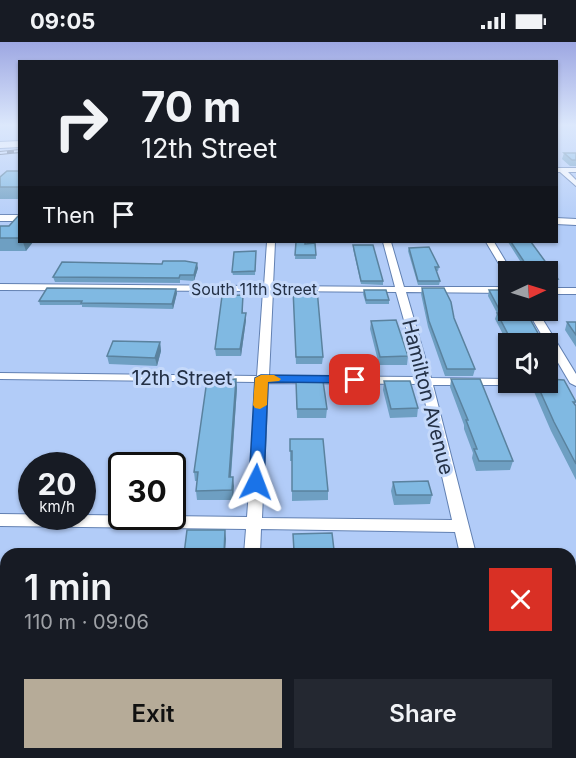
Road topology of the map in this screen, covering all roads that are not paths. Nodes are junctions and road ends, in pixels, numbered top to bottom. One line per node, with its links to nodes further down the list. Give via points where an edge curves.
1 (559, 170): 2 (street); 3 (street)
2 (576, 170)
3 (576, 184)
4 (0, 218): 5 (street)
5 (18, 218)
6 (558, 221): 7 (street)
7 (576, 222)
8 (271, 243): 13 (street)
9 (387, 243): 14 (street, Hamilton Avenue)
10 (491, 243): 11 (street)
11 (501, 261)
12 (0, 287): 13 (street, South 11th Street)
13 (267, 289): 14 (street, South 11th Street); 20 (street)
14 (401, 290): 15 (street, South 11th Street); 21 (street, Hamilton Avenue)
15 (498, 290)
16 (558, 291): 17 (street)
17 (576, 291)
18 (539, 321): 24 (street)
19 (0, 376): 20 (street, 12th Street)
20 (261, 378): 21 (street, 12th Street); 26 (street)
21 (426, 380): 22 (street, 12th Street); 27 (street, Hamilton Avenue)
22 (498, 382)
23 (558, 383): 24 (street)
24 (576, 383)
25 (0, 520): 26 (street)
26 (255, 523): 27 (street); 28 (street)
27 (460, 526): 29 (street, Hamilton Avenue)
28 (253, 548)
29 (466, 548)

